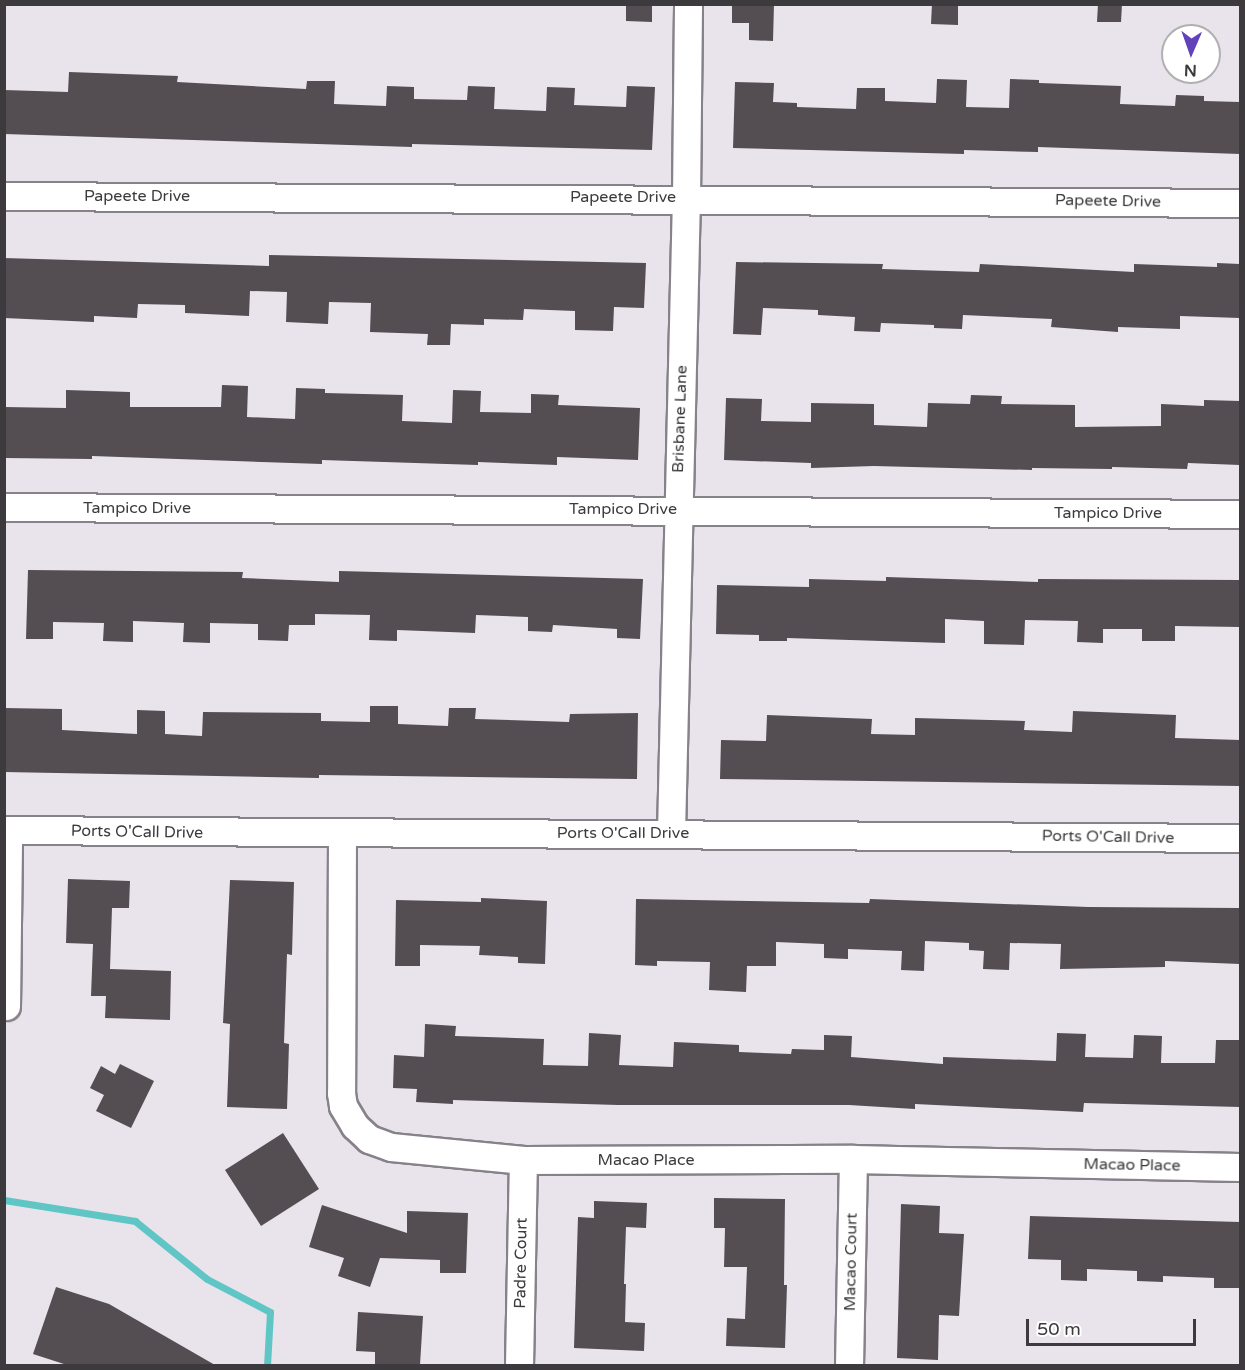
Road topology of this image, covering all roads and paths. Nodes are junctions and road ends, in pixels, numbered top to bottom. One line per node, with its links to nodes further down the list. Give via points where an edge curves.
1 (688, 4): 3 (street, Brisbane Lane)
2 (4, 196): 3 (street, Papeete Drive)
3 (686, 198): 4 (street, Papeete Drive); 6 (street, Brisbane Lane)
4 (1240, 203)
5 (4, 507): 6 (street, Tampico Drive)
6 (677, 510): 7 (street, Tampico Drive); 9 (street, Brisbane Lane)
7 (1240, 514)
8 (6, 830): 10 (street, Ports O'Call Drive); 12 (street)
9 (671, 833): 10 (street, Ports O'Call Drive); 11 (street, Ports O'Call Drive)
10 (342, 834): 14 (street, Macao Place, via 343,1106 369,1139 391,1147)
11 (1240, 838)
12 (6, 1006)
13 (853, 1159): 14 (street, Macao Place); 15 (street, Macao Place); 17 (street, Macao Court)
14 (523, 1160): 16 (street, Padre Court)
15 (1240, 1167)
16 (519, 1365)
17 (849, 1365)

